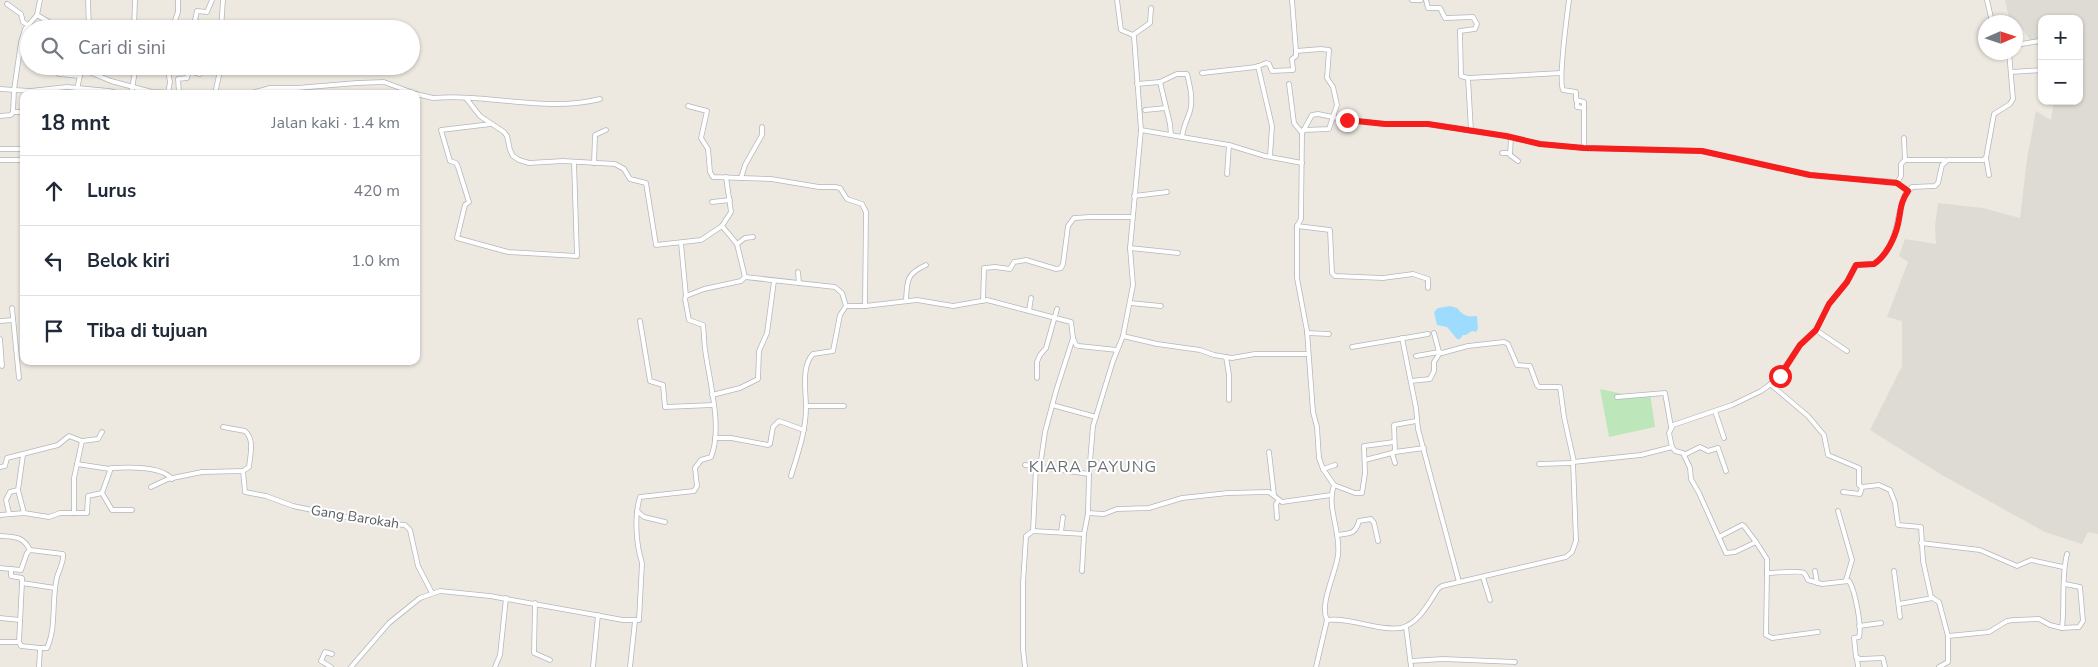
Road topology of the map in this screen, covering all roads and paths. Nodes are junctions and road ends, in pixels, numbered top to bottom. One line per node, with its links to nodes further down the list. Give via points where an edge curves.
1 (40, 0): 16 (street)
2 (88, 0): 21 (street)
3 (135, 0): 22 (street)
4 (178, 0): 23 (street)
5 (212, 0): 24 (street, via 207,12 197,11)
6 (223, 0): 25 (street)
7 (1117, 0): 26 (street, via 1121,30)
8 (1292, 0): 30 (street)
9 (1412, 0): 10 (street)
10 (1421, 0)
11 (1426, 0): 44 (street, via 1428,8 1440,8 1444,17 1473,17 1477,24 1475,29 1460,31 1461,76)
12 (1569, 0): 36 (street)
13 (1987, 0): 17 (street)
14 (7, 4): 18 (street, via 21,14)
15 (1152, 8): 26 (street, via 1150,23)
16 (37, 15): 19 (street); 20 (street)
17 (1990, 15)
18 (22, 20)
19 (33, 20)
20 (46, 20)
21 (89, 20)
22 (134, 20)
23 (175, 20)
24 (195, 20)
25 (222, 20)
26 (1133, 35): 46 (street)
27 (2038, 41): 29 (street)
28 (20, 42): 50 (street)
29 (2023, 44)
30 (1296, 51): 32 (street, via 1292,70 1272,71 1268,63); 71 (street, via 1329,50 1327,78 1337,105)
31 (2010, 60): 34 (street)
32 (1258, 66): 35 (street); 88 (street, via 1272,126)
33 (2038, 70): 34 (street)
34 (2011, 72): 89 (street, via 2013,99 1994,114)
35 (1202, 73)
36 (1561, 73): 44 (street); 83 (street, via 1563,90 1576,92 1577,100 1583,101)
37 (70, 75): 43 (street)
38 (101, 75): 48 (street)
39 (135, 75): 48 (street)
40 (169, 75): 57 (street)
41 (188, 75): 58 (street, via 178,79)
42 (219, 75): 59 (street)
43 (80, 76): 54 (street)
44 (1468, 78): 77 (street)
45 (1160, 82): 46 (street); 66 (street); 79 (street, via 1177,74 1187,74 1190,111)
46 (1137, 84): 67 (street)
47 (1289, 84): 76 (street, via 1294,123)
48 (133, 87): 55 (street); 56 (street)
49 (0, 89): 50 (street)
50 (14, 90): 51 (street); 68 (street)
51 (20, 90)
52 (40, 90): 53 (street, via 68,87)
53 (74, 90)
54 (76, 90)
55 (132, 90)
56 (150, 90)
57 (168, 90)
58 (179, 90)
59 (216, 90)
60 (263, 90): 61 (street, via 384,82)
61 (405, 90)
62 (420, 95): 63 (street)
63 (466, 98): 64 (street, via 564,104); 72 (street)
64 (600, 99)
65 (688, 106): 100 (street, via 707,111 701,138 708,149 711,175)
66 (1166, 108): 67 (street); 78 (street)
67 (1142, 110): 75 (street)
68 (13, 112): 69 (street); 70 (street)
69 (20, 112)
70 (0, 116)
71 (1333, 116): 76 (street, via 1314,114); 76 (street, via 1329,129); 77 (street)
72 (491, 124): 95 (street, via 507,136 510,150 518,160 530,163); 95 (street, via 442,130 449,160 458,167 469,202 465,204 456,238 508,252 577,256)
73 (762, 127): 101 (street, via 760,139 745,164)
74 (606, 130): 96 (street, via 595,135)
75 (1141, 130): 78 (street); 105 (street)
76 (1303, 131): 97 (street)
77 (1471, 131): 80 (street)
78 (1171, 135): 79 (street)
79 (1182, 137): 82 (street)
80 (1510, 137): 83 (street, via 1540,144); 87 (street)
81 (1904, 138): 92 (street)
82 (1229, 145): 88 (street); 98 (street)
83 (1584, 148): 102 (street, via 1702,151 1810,175)
84 (0, 149): 85 (street)
85 (20, 149)
86 (1502, 153): 87 (street)
87 (1510, 153): 94 (street)
88 (1270, 156): 97 (street)
89 (1986, 158): 93 (street); 99 (street)
90 (0, 160): 91 (street)
91 (20, 160)
92 (1905, 160): 93 (street); 102 (street)
93 (1948, 160): 103 (street, via 1942,165 1938,183 1915,186)
94 (1518, 161)
95 (574, 162): 96 (street)
96 (594, 163): 112 (street, via 620,165 630,179 646,183 655,245)
97 (1302, 163): 110 (street, via 1301,219)
98 (1227, 174)
99 (1989, 175)
100 (726, 177): 101 (street); 106 (street)
101 (741, 178): 128 (street, via 840,188 847,199 862,204 866,212)
102 (1897, 183): 103 (street)
103 (1908, 191): 137 (street, via 1889,247 1874,264 1856,265 1829,304)
104 (1167, 192): 105 (street)
105 (1134, 196): 108 (street)
106 (730, 200): 107 (street); 109 (street, via 731,212)
107 (712, 202)
108 (1132, 217): 114 (street); 125 (street, via 1074,218 1068,226 1064,264 1056,270 1026,260 1014,262 1010,269 984,268)
109 (722, 226): 112 (street, via 701,240); 113 (street)
110 (1297, 226): 121 (street, via 1330,230 1334,276 1383,278 1413,274 1428,279); 138 (street, via 1297,278)
111 (753, 237): 113 (street)
112 (681, 243): 122 (street)
113 (736, 244): 118 (street)
114 (1130, 248): 115 (street); 126 (street, via 1133,285)
115 (1178, 253)
116 (926, 265): 124 (street, via 911,274)
117 (798, 272): 120 (street)
118 (746, 277): 119 (street); 122 (street, via 742,281)
119 (774, 281): 120 (street); 158 (street, via 767,333 759,351 758,379 740,388)
120 (799, 283): 127 (street, via 835,287 842,293)
121 (1428, 288)
122 (686, 296): 158 (street, via 688,320 703,325)
123 (1031, 298): 132 (street)
124 (906, 301): 125 (street, via 954,306); 128 (street)
125 (983, 301): 132 (street, via 997,301)
126 (1130, 303): 129 (street); 142 (street)
127 (846, 306): 128 (street); 163 (street, via 840,315 833,352 813,354 809,359 804,384)
128 (864, 306)
129 (1161, 306)
130 (12, 308): 134 (street)
131 (1056, 308): 133 (street)
132 (1029, 311): 133 (street)
133 (1054, 317): 143 (street, via 1071,322); 155 (street, via 1046,348 1037,362)
134 (13, 320): 135 (street); 154 (street)
135 (0, 321)
136 (640, 321): 161 (street, via 650,381 663,384 665,407)
137 (1816, 330): 148 (street); 157 (street)
138 (1307, 333): 140 (street); 150 (street)
139 (1434, 333): 149 (street)
140 (1328, 334)
141 (1428, 334): 144 (street)
142 (1123, 336): 147 (street); 152 (street)
143 (1073, 338): 147 (street, via 1079,346); 162 (street)
144 (1402, 338): 146 (street); 156 (street)
145 (0, 339): 153 (street)
146 (1352, 347)
147 (1117, 350): 166 (street)
148 (1847, 351)
149 (1440, 353): 151 (street); 156 (street, via 1430,379); 183 (street, via 1468,346 1508,344 1517,365 1530,366 1539,387 1560,387)
150 (1308, 354): 152 (street); 192 (street, via 1318,458)
151 (1416, 356)
152 (1226, 357): 160 (street)
153 (2, 366)
154 (19, 378)
155 (1037, 378)
156 (1410, 381): 167 (street)
157 (1770, 384): 165 (street); 199 (street, via 1808,416 1824,435 1828,455 1858,467)
158 (712, 395): 161 (street)
159 (1617, 397): 169 (street, via 1665,392)
160 (1229, 400)
161 (713, 405): 172 (street)
162 (1052, 405): 166 (street); 190 (street, via 1041,460)
163 (806, 406): 164 (street); 170 (street)
164 (844, 406)
165 (1715, 411): 169 (street, via 1676,423); 173 (street)
166 (1096, 416): 195 (street)
167 (1416, 421): 175 (street, via 1394,424); 177 (street)
168 (223, 427): 193 (street, via 244,431 249,437 249,467)
169 (1671, 428): 176 (street)
170 (804, 430): 172 (street, via 780,422 773,427 768,445); 196 (street)
171 (102, 432): 174 (street, via 98,439)
172 (716, 438): 208 (street, via 711,457 702,460 695,468 697,486 694,492 640,496)
173 (1724, 438)
174 (82, 441): 180 (street, via 69,436 58,445); 185 (street)
175 (1394, 442): 179 (street); 182 (street, via 1364,446)
176 (1672, 447): 181 (street); 183 (street, via 1641,455)
177 (1424, 448): 179 (street); 238 (street)
178 (1268, 452): 204 (street)
179 (1393, 452): 182 (street); 184 (street)
180 (23, 455): 189 (street, via 7,458 5,466); 201 (street)
181 (1684, 455): 194 (street, via 1700,447 1708,451 1718,448); 223 (street, via 1691,479)
182 (1365, 460): 198 (street, via 1362,493)
183 (1573, 462): 186 (street); 236 (street, via 1576,537 1572,552 1540,565)
184 (1395, 463)
185 (77, 464): 191 (street); 212 (street)
186 (1539, 464)
187 (1025, 465): 190 (street)
188 (1335, 465): 192 (street)
189 (0, 467)
190 (1036, 467): 195 (street); 218 (street)
191 (110, 469): 197 (street, via 155,469); 203 (street)
192 (1323, 469): 198 (street)
193 (243, 471): 197 (street, via 202,472); 243 (street, Gang Barokah, via 244,492 368,522 405,525 410,530 418,566)
194 (1726, 471)
195 (1089, 474): 213 (street)
196 (792, 476)
197 (172, 479): 200 (street)
198 (1334, 485): 205 (street)
199 (1862, 487): 202 (street, via 1860,494); 226 (street, via 1879,485 1890,490 1898,525 1920,526)
200 (150, 488)
201 (18, 490): 210 (street, via 7,495); 211 (street)
202 (1843, 492)
203 (102, 493): 207 (street, via 112,510); 212 (street, via 88,496 87,513)
204 (1274, 494): 206 (street); 213 (street, via 1211,494 1149,508)
205 (1331, 495): 206 (street); 221 (street)
206 (1278, 501): 216 (street)
207 (132, 510)
208 (637, 511): 217 (street, via 644,518); 254 (street, via 642,563 640,618)
209 (1838, 511): 237 (street, via 1852,560)
210 (9, 513): 211 (street); 214 (street)
211 (24, 513): 212 (street, via 49,517 60,512)
212 (74, 513)
213 (1088, 513): 220 (street)
214 (0, 515)
215 (1063, 517): 219 (street)
216 (1277, 518)
217 (665, 522)
218 (1034, 531): 219 (street); 275 (street, via 1025,539)
219 (1061, 532): 220 (street)
220 (1084, 534): 232 (street)
221 (1337, 535): 224 (street, via 1353,532 1358,521 1370,519); 253 (street, via 1338,554 1325,608)
222 (0, 536): 227 (street, via 19,537)
223 (1719, 537): 225 (street, via 1742,525); 225 (street, via 1728,554)
224 (1378, 541)
225 (1756, 542): 235 (street, via 1767,559)
226 (1921, 543): 229 (street, via 1980,550 2017,566 2031,560); 245 (street, via 1926,578)
227 (30, 550): 231 (street, via 22,570); 242 (street, via 63,554)
228 (2067, 554): 229 (street)
229 (2063, 567): 241 (street)
230 (0, 568): 231 (street)
231 (11, 569): 239 (street, via 11,576 22,578)
232 (1082, 571)
233 (1815, 571): 240 (street)
234 (1894, 571): 248 (street)
235 (1767, 573): 240 (street, via 1801,571 1808,580); 259 (street, via 1766,635 1772,638)
236 (1484, 576): 238 (street); 246 (street)
237 (1846, 580): 240 (street); 256 (street, via 1851,583)
238 (1459, 582): 257 (street, via 1440,588 1424,611)
239 (22, 583): 242 (street); 252 (street)
240 (1817, 583)
241 (2065, 584): 258 (street); 258 (street, via 2080,587 2083,621 2077,628)
242 (55, 588): 263 (street, via 50,641 47,648)
243 (432, 592): 244 (street, via 451,590); 271 (street, via 389,623)
244 (506, 598): 247 (street); 272 (street, via 500,658)
245 (1933, 598): 248 (street); 260 (street, via 1939,602)
246 (1490, 600)
247 (535, 604): 249 (street); 266 (street, via 534,652)
248 (1899, 604): 250 (street)
249 (598, 614): 254 (street); 273 (street)
250 (1900, 617)
251 (0, 618): 252 (street)
252 (20, 620): 262 (street)
253 (1327, 620): 257 (street); 276 (street)
254 (635, 621): 274 (street)
255 (1881, 623): 256 (street)
256 (1859, 626): 265 (street, via 1860,635 1854,638)
257 (1406, 627): 267 (street)
258 (2062, 628): 260 (street, via 2039,619 2014,620 2006,621 1989,632)
259 (1818, 632)
260 (1948, 636): 280 (street, via 1948,662)
261 (0, 642): 262 (street)
262 (19, 642): 263 (street, via 21,646)
263 (40, 648): 269 (street)
264 (332, 654): 270 (street, via 326,652 321,661)
265 (1857, 658): 278 (street); 279 (street, via 1883,658)
266 (550, 660)
267 (1411, 661): 268 (street); 277 (street)
268 (1516, 662)
269 (39, 667)
270 (331, 667)
271 (351, 667)
272 (495, 667)
273 (593, 667)
274 (630, 667)
275 (1025, 667)
276 (1316, 667)
277 (1411, 667)
278 (1858, 667)
279 (1885, 667)
280 (1939, 667)

